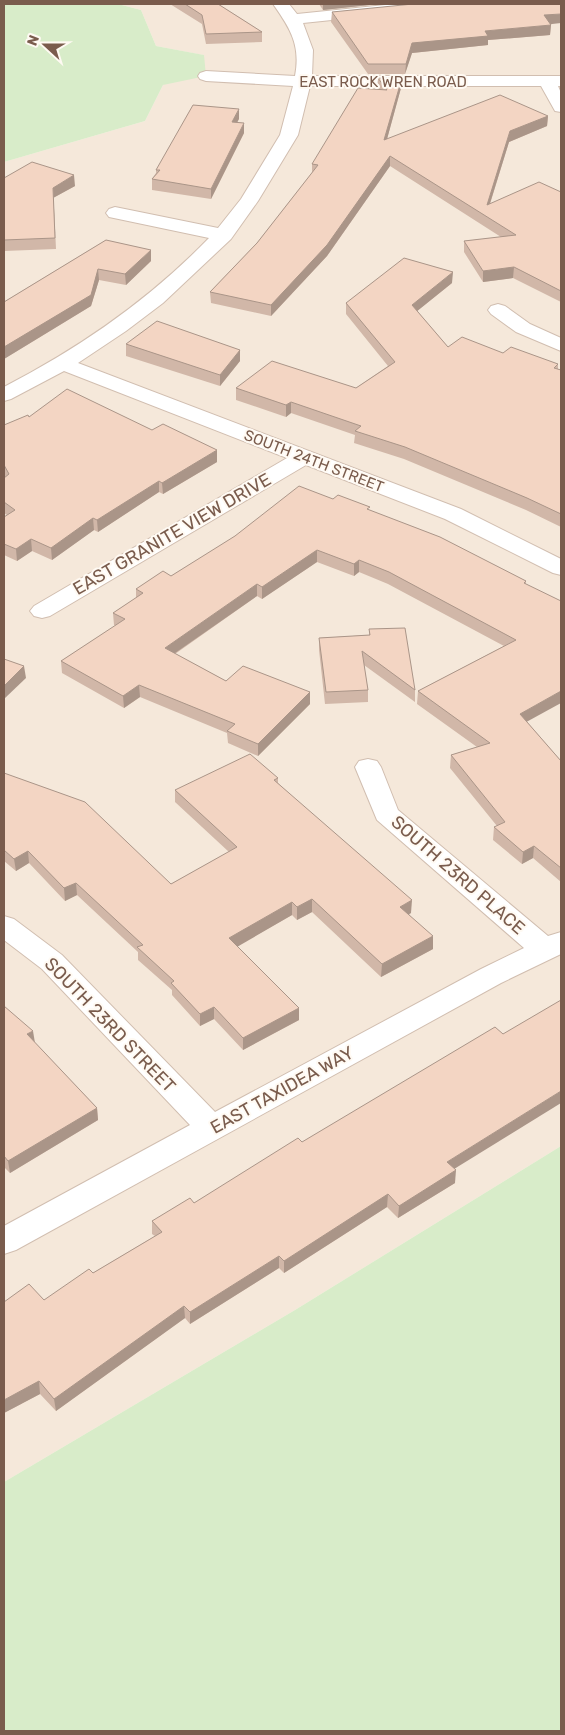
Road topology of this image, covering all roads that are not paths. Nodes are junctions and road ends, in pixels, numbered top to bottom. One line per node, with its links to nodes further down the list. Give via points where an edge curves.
1 (281, 4): 3 (street)
2 (437, 4): 3 (street)
3 (294, 19): 5 (street, via 304,39 307,64)
4 (206, 76): 5 (street, EAST ROCK WREN ROAD)
5 (302, 82): 6 (street, EAST ROCK WREN ROAD); 9 (street, via 291,131 260,187)
6 (554, 82): 7 (street)
7 (561, 107)
8 (115, 213): 9 (street)
9 (224, 235): 12 (street, via 142,310)
10 (498, 310): 11 (street, via 523,328)
11 (561, 345)
12 (62, 364): 13 (street); 14 (street, SOUTH 24TH STREET)
13 (4, 395)
14 (304, 457): 15 (street, SOUTH 24TH STREET, via 453,514); 16 (street, EAST GRANITE VIEW DRIVE)
15 (561, 568)
16 (42, 612)
17 (368, 767): 19 (street, SOUTH 23RD PLACE, via 386,814)
18 (4, 926): 20 (street, SOUTH 23RD STREET, via 52,962)
19 (553, 946): 20 (street, EAST TAXIDEA WAY, via 491,976)
20 (212, 1129): 21 (street, EAST TAXIDEA WAY)
21 (4, 1241)

